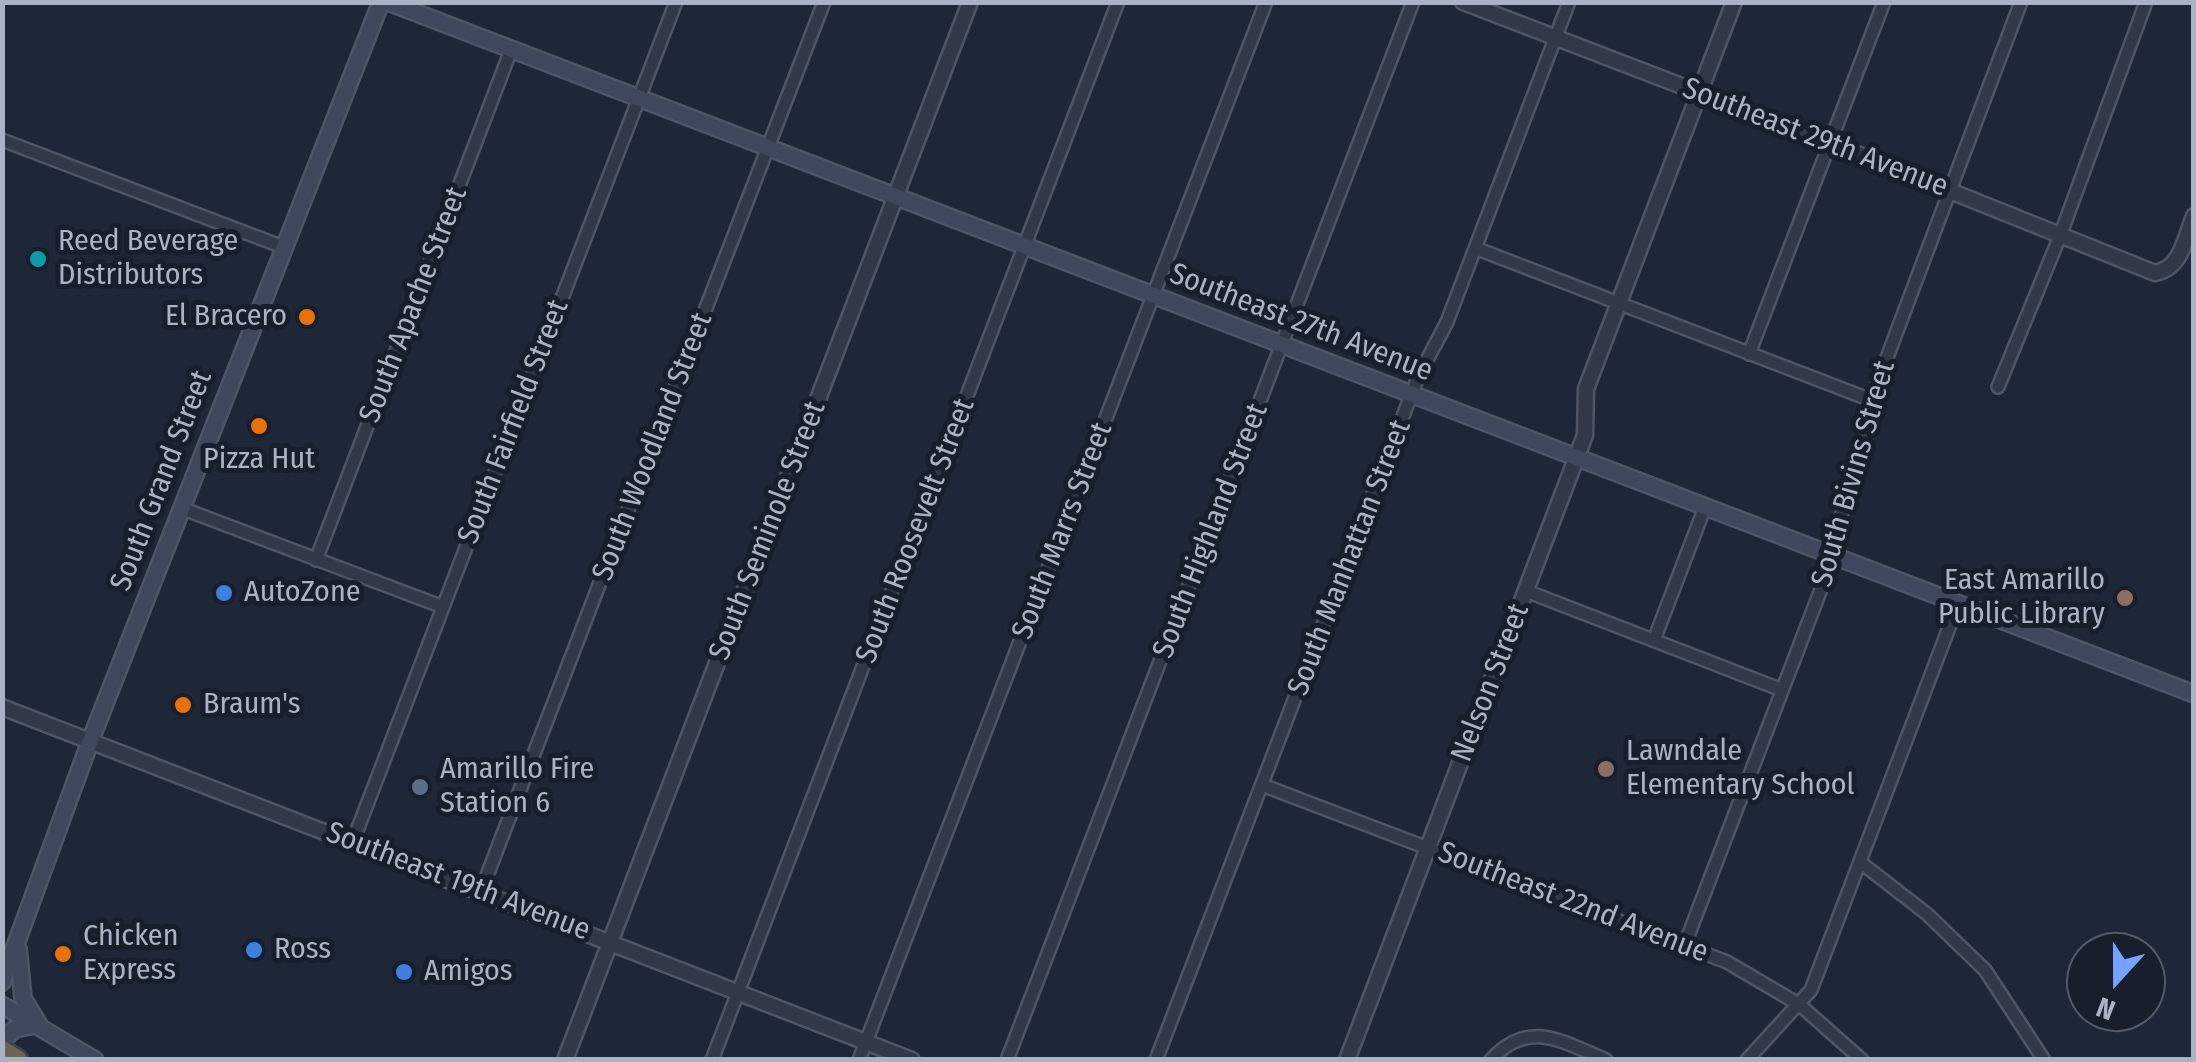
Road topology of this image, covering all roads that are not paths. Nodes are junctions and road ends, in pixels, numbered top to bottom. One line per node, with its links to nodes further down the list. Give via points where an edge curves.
1 (385, 2): 15 (main road, Southeast 27th Avenue); 27 (main road, South Grand Street)
2 (414, 2): 15 (main road)
3 (676, 2): 19 (street, South Fairfield Street)
4 (824, 2): 22 (street, South Woodland Street)
5 (970, 2): 24 (street, South Seminole Street)
6 (1118, 2): 28 (street, South Roosevelt Street)
7 (1266, 2): 30 (street, South Marrs Street)
8 (1413, 2): 32 (street, South Highland Street)
9 (1462, 2): 16 (street, Southeast 29th Avenue)
10 (1569, 2): 16 (street, South Manhattan Street)
11 (1734, 2): 18 (street, Nelson Street)
12 (1884, 2): 21 (street)
13 (2021, 2): 23 (street, South Bivins Street)
14 (2146, 2): 26 (street)
15 (427, 17): 17 (main road, Southeast 27th Avenue)
16 (1555, 38): 18 (street, Southeast 29th Avenue); 29 (street, South Manhattan Street)
17 (511, 50): 19 (main road, Southeast 27th Avenue); 41 (street, South Apache Street)
18 (1699, 93): 21 (street, Southeast 29th Avenue); 31 (street, Nelson Street)
19 (639, 99): 22 (main road, Southeast 27th Avenue); 44 (street, South Fairfield Street)
20 (2, 140): 27 (street)
21 (1830, 143): 23 (street, Southeast 29th Avenue); 33 (street)
22 (768, 148): 24 (main road, Southeast 27th Avenue); 54 (street, South Woodland Street)
23 (1951, 190): 26 (street, Southeast 29th Avenue); 36 (street, South Bivins Street)
24 (896, 197): 28 (main road, Southeast 27th Avenue); 55 (street, South Seminole Street)
25 (2194, 216): 26 (street, Southeast 29th Avenue, via 2176,262 2156,273)
26 (2060, 236): 34 (street)
27 (283, 247): 39 (main road, South Grand Street)
28 (1025, 247): 30 (main road, Southeast 27th Avenue); 59 (street, South Roosevelt Street)
29 (1475, 248): 31 (street); 35 (street, South Manhattan Street)
30 (1154, 296): 32 (main road, Southeast 27th Avenue); 64 (street, South Marrs Street)
31 (1619, 304): 33 (street); 37 (street, Nelson Street, via 1586,389 1587,421)
32 (1282, 345): 35 (main road, Southeast 27th Avenue); 72 (street, South Highland Street)
33 (1749, 354): 36 (street)
34 (1998, 387)
35 (1413, 395): 37 (main road, Southeast 27th Avenue); 50 (street, South Manhattan Street)
36 (1872, 400): 40 (street, South Bivins Street, via 1863,457)
37 (1576, 458): 38 (main road, Southeast 27th Avenue); 42 (street, Nelson Street)
38 (1705, 507): 40 (main road, Southeast 27th Avenue); 45 (street)
39 (181, 508): 41 (street); 49 (main road, South Grand Street)
40 (1830, 555): 43 (main road, Southeast 27th Avenue); 46 (street, South Bivins Street)
41 (316, 560): 44 (street)
42 (1526, 590): 45 (street); 52 (street, Nelson Street)
43 (1958, 604): 47 (main road, Southeast 27th Avenue); 53 (street)
44 (442, 608): 51 (street, South Fairfield Street)
45 (1654, 640): 46 (street)
46 (1782, 690): 56 (street, South Bivins Street)
47 (2194, 694)
48 (2, 708): 49 (street, Southeast 19th Avenue)
49 (90, 740): 51 (street, Southeast 19th Avenue); 57 (main road, South Grand Street)
50 (1262, 785): 52 (street, Southeast 22nd Avenue); 73 (street, South Manhattan Street)
51 (353, 841): 54 (street, Southeast 19th Avenue)
52 (1428, 848): 56 (street, Southeast 22nd Avenue); 74 (street, Nelson Street)
53 (1860, 862): 60 (street); 79 (street, via 1985,970)
54 (482, 891): 55 (street, Southeast 19th Avenue)
55 (610, 942): 59 (street, Southeast 19th Avenue); 68 (street, South Seminole Street)
56 (1685, 944): 60 (street, Southeast 22nd Avenue)
57 (10, 953): 58 (main road, South Grand Street); 62 (main road)
58 (2, 982)
59 (738, 993): 64 (street, Southeast 19th Avenue); 69 (street, South Roosevelt Street)
60 (1800, 1004): 77 (street); 78 (street, Southeast 22nd Avenue)
61 (2, 1005): 62 (main road)
62 (38, 1027): 63 (main road); 67 (main road)
63 (9, 1034)
64 (866, 1042): 70 (street, South Marrs Street); 71 (street, Southeast 19th Avenue)
65 (2, 1051): 66 (highway)
66 (17, 1060)
67 (95, 1060)
68 (564, 1060)
69 (712, 1060)
70 (859, 1060)
71 (912, 1060)
72 (1008, 1060)
73 (1156, 1060)
74 (1347, 1060)
75 (1491, 1060): 76 (street, via 1512,1042 1538,1036)
76 (1606, 1060)
77 (1747, 1060)
78 (1862, 1060)
79 (2044, 1060)

